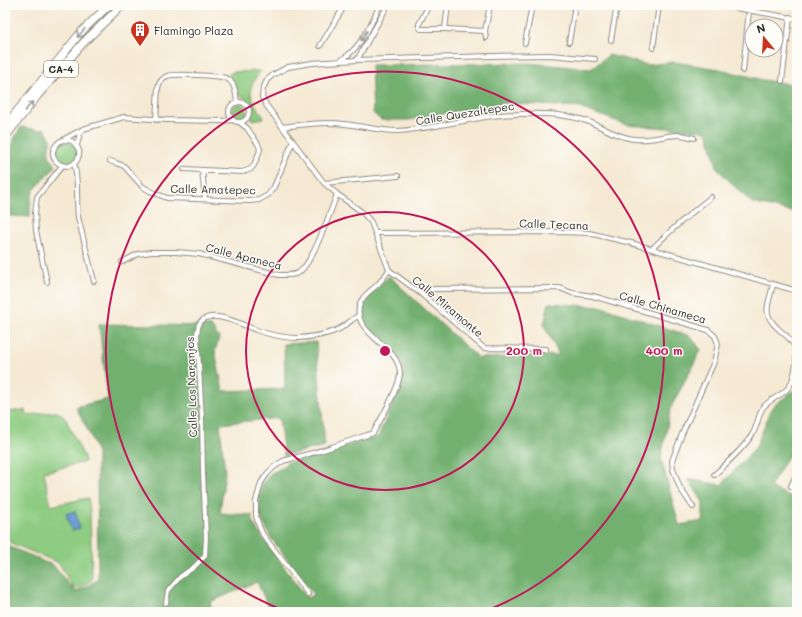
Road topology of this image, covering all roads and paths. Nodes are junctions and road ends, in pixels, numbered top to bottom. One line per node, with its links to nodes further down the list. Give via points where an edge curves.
1 (109, 5): 37 (highway, CA-4, one-way to 37, via 82,31)
2 (122, 5): 41 (highway, CA-4, one-way to 2, via 83,43)
3 (345, 5): 23 (street)
4 (380, 5): 27 (street, one-way to 27, via 363,39)
5 (388, 5): 26 (street)
6 (429, 5): 17 (street, via 419,24 420,28)
7 (448, 5): 17 (street)
8 (490, 5): 18 (street)
9 (532, 5): 22 (street)
10 (575, 5): 21 (street)
11 (617, 5): 20 (street)
12 (659, 5): 24 (street)
13 (720, 5): 14 (street)
14 (749, 10): 15 (street); 28 (street)
15 (790, 17): 16 (street); 29 (street)
16 (797, 19)
17 (445, 29): 18 (street)
18 (485, 31): 19 (street)
19 (486, 38)
20 (611, 40)
21 (569, 42)
22 (525, 43)
23 (320, 46)
24 (653, 48)
25 (595, 59): 26 (street, via 537,55)
26 (357, 60): 27 (street)
27 (340, 61): 38 (street, via 288,67 268,80 262,89 262,97)
28 (743, 71)
29 (782, 81)
30 (237, 103): 31 (street); 32 (street, via 247,106); 33 (street, via 233,85 227,79 218,76 167,76 159,83)
31 (229, 109): 34 (street); 35 (street, via 227,116)
32 (248, 114): 36 (street, via 245,120); 39 (street)
33 (156, 120): 35 (street); 40 (street, via 124,117)
34 (233, 120): 35 (street); 36 (street)
35 (221, 121)
36 (239, 122): 39 (street)
37 (5, 126)
38 (282, 127): 42 (street, Calle Quezaltepec, via 331,123 393,131 502,115 554,114 576,118 635,139 647,140 680,135); 44 (street)
39 (247, 128): 50 (street, via 260,149 251,169 242,172)
40 (83, 130): 43 (street); 45 (street)
41 (5, 137)
42 (694, 138)
43 (63, 140): 45 (street); 48 (street, via 53,150 54,158)
44 (293, 140): 52 (street); 55 (street, Calle Amatepec, via 274,187 268,195 250,201)
45 (77, 145): 47 (street, via 79,155)
46 (110, 161): 55 (street, Calle Amatepec, via 124,166 146,189 167,198)
47 (72, 164): 48 (street); 60 (street, via 77,173 78,217)
48 (61, 165): 61 (street, via 37,197 35,213 36,231)
49 (184, 168): 50 (street)
50 (202, 170): 55 (street)
51 (398, 176): 52 (street)
52 (324, 183): 53 (street)
53 (337, 194): 56 (street, via 362,212); 58 (street, Calle Apaneca, via 321,236 298,273 279,275 199,254 176,252 138,254)
54 (711, 197): 57 (street)
55 (205, 199)
56 (376, 233): 57 (street, Calle Tecana, via 589,233); 59 (street)
57 (652, 249): 62 (street, Calle Tecana)
58 (122, 262)
59 (389, 270): 64 (street, Calle Miramonte); 65 (street, via 378,284 365,294 359,307)
60 (94, 281)
61 (47, 282)
62 (773, 285): 63 (street, Calle Tecana); 68 (street, via 767,308 768,316 795,347 796,364 792,378 788,388 762,409 752,435 740,451)
63 (797, 291)
64 (420, 293): 66 (street, Calle Miramonte, via 484,348); 70 (street, Calle Chinameca, via 431,290 560,288 708,330 715,336 718,344 714,362 672,461 680,488)
65 (359, 315): 71 (street, via 363,325 395,358 400,372 383,415 373,433 283,461 274,467 261,483 256,501 256,516 263,535); 72 (street, Calle Los Naranjos, via 340,328 312,337 298,338 260,332 218,316 206,318 200,323 197,333 206,538 204,556 168,590)
66 (546, 349)
67 (797, 473): 69 (street)
68 (714, 475)
69 (791, 486)
70 (693, 508)
71 (308, 594)
72 (166, 603)

